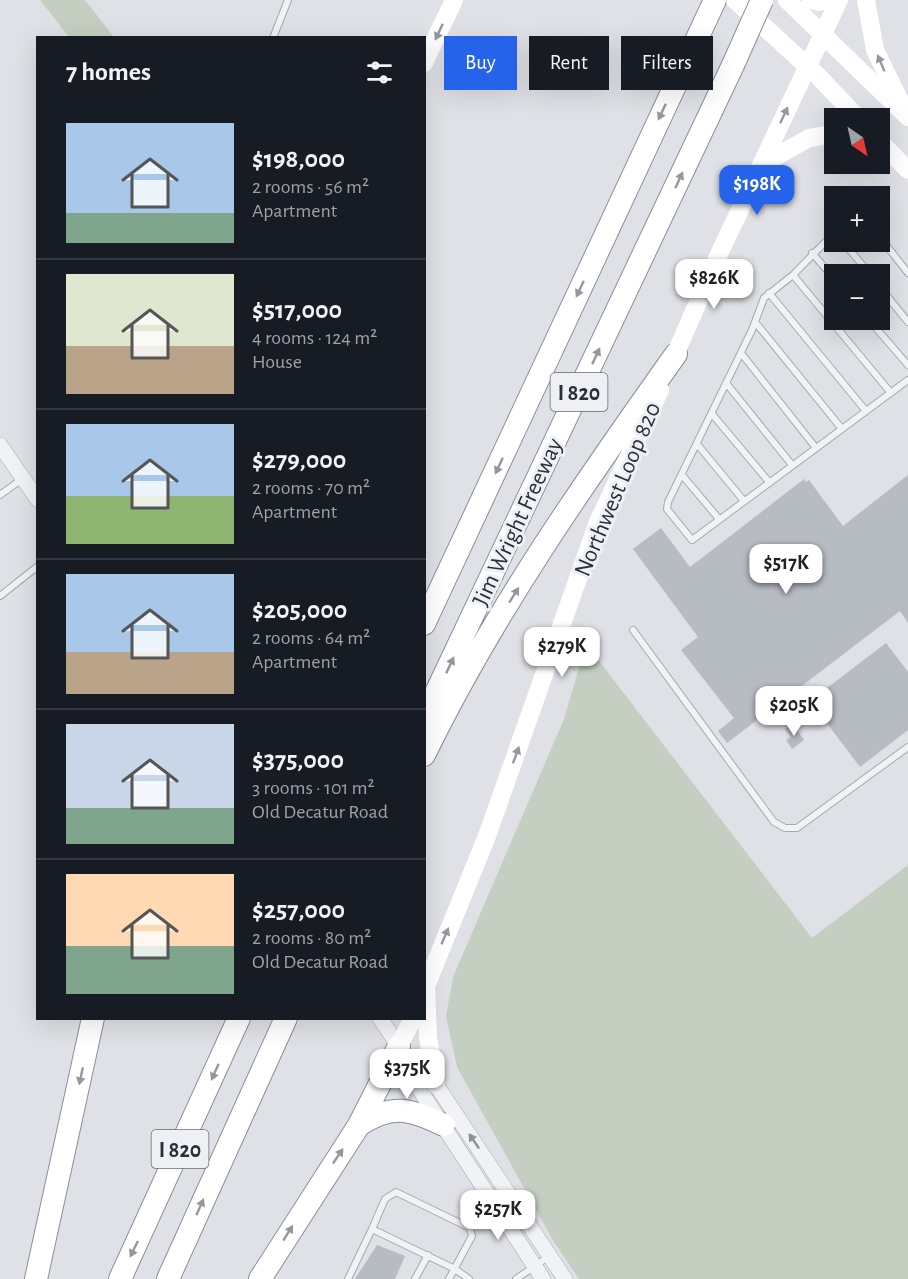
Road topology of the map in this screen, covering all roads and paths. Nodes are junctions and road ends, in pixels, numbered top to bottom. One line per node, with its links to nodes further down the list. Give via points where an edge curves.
1 (288, 0): 12 (lane)
2 (454, 0): 13 (main road, one-way to 13)
3 (715, 0): 56 (highway, Jim Wright Freeway / I 820, one-way to 56)
4 (735, 0): 14 (main road)
5 (762, 0): 58 (highway, Jim Wright Freeway / I 820, one-way to 5, bridge)
6 (787, 0): 11 (main road)
7 (811, 0): 8 (main road)
8 (824, 0)
9 (839, 0): 11 (main road, Northwest Loop 820)
10 (866, 0): 16 (main road, one-way to 10, via 875,50)
11 (823, 35): 14 (main road, Northwest Loop 820); 16 (main road)
12 (274, 36)
13 (426, 59)
14 (808, 66): 15 (main road); 19 (main road, Northwest Loop 820, one-way to 14)
15 (848, 108)
16 (908, 116)
17 (824, 136): 19 (main road, via 809,138)
18 (890, 153): 20 (main road)
19 (761, 165): 35 (main road, Northwest Loop 820)
20 (908, 170)
21 (824, 242): 24 (lane)
22 (890, 250): 27 (lane)
23 (851, 252): 25 (lane)
24 (813, 253): 26 (lane); 28 (lane)
25 (862, 264)
26 (824, 266)
27 (908, 273)
28 (793, 275): 29 (lane); 39 (lane)
29 (770, 293): 31 (lane, via 764,297); 40 (lane)
30 (890, 300): 32 (lane)
31 (755, 322): 34 (lane); 42 (lane)
32 (908, 322)
33 (878, 330): 36 (lane)
34 (741, 353): 38 (lane); 45 (lane)
35 (676, 354): 60 (highway, one-way to 35, via 452,698 506,608 612,443); 61 (main road, Northwest Loop 820, one-way to 35, via 487,836 598,522)
36 (908, 365)
37 (908, 380): 39 (lane)
38 (726, 383): 41 (lane); 46 (lane)
39 (891, 393): 40 (lane)
40 (866, 411): 42 (lane)
41 (712, 414): 43 (lane); 49 (lane)
42 (842, 429): 45 (lane)
43 (697, 444): 47 (lane); 52 (lane)
44 (0, 445): 48 (street)
45 (816, 448): 46 (lane)
46 (792, 465): 49 (lane)
47 (682, 475): 53 (lane); 53 (lane, via 667,509 692,540)
48 (23, 479): 50 (lane); 51 (street)
49 (769, 482): 52 (lane)
50 (0, 495)
51 (36, 497)
52 (744, 501): 53 (lane)
53 (719, 519)
54 (36, 568): 55 (lane)
55 (0, 596)
56 (426, 620)
57 (633, 630): 59 (lane, via 774,822 785,828 797,828)
58 (426, 714)
59 (908, 747)
60 (426, 752)
61 (426, 987)
62 (426, 1005): 69 (main road)
63 (93, 1020): 84 (highway, one-way to 84)
64 (238, 1020): 85 (highway, I 820, one-way to 85)
65 (285, 1020): 86 (highway, I 820, one-way to 65)
66 (381, 1020): 68 (street)
67 (412, 1020): 68 (main road)
68 (404, 1054): 69 (street, via 423,1065); 70 (highway); 71 (street, via 410,1075)
69 (436, 1085): 80 (street, one-way to 69)
70 (359, 1125): 71 (highway, via 378,1113 412,1110); 87 (highway, one-way to 70)
71 (444, 1125): 82 (street)
72 (413, 1199): 73 (lane); 74 (lane); 76 (lane, via 396,1192 391,1194)
73 (409, 1206)
74 (427, 1206): 75 (lane); 83 (lane, via 455,1224 470,1228 472,1236)
75 (424, 1213)
76 (372, 1229): 79 (lane, via 409,1242); 88 (lane)
77 (425, 1245): 79 (lane)
78 (440, 1252): 81 (lane)
79 (425, 1254): 81 (lane); 89 (lane)
80 (549, 1256): 82 (lane); 94 (street)
81 (437, 1260): 83 (lane)
82 (534, 1266): 92 (lane); 93 (street)
83 (455, 1269): 90 (lane); 91 (lane)
84 (36, 1279)
85 (120, 1279)
86 (168, 1279)
87 (260, 1279)
88 (348, 1279)
89 (415, 1279)
90 (449, 1279)
91 (469, 1279)
92 (516, 1279)
93 (543, 1279)
94 (565, 1279)

